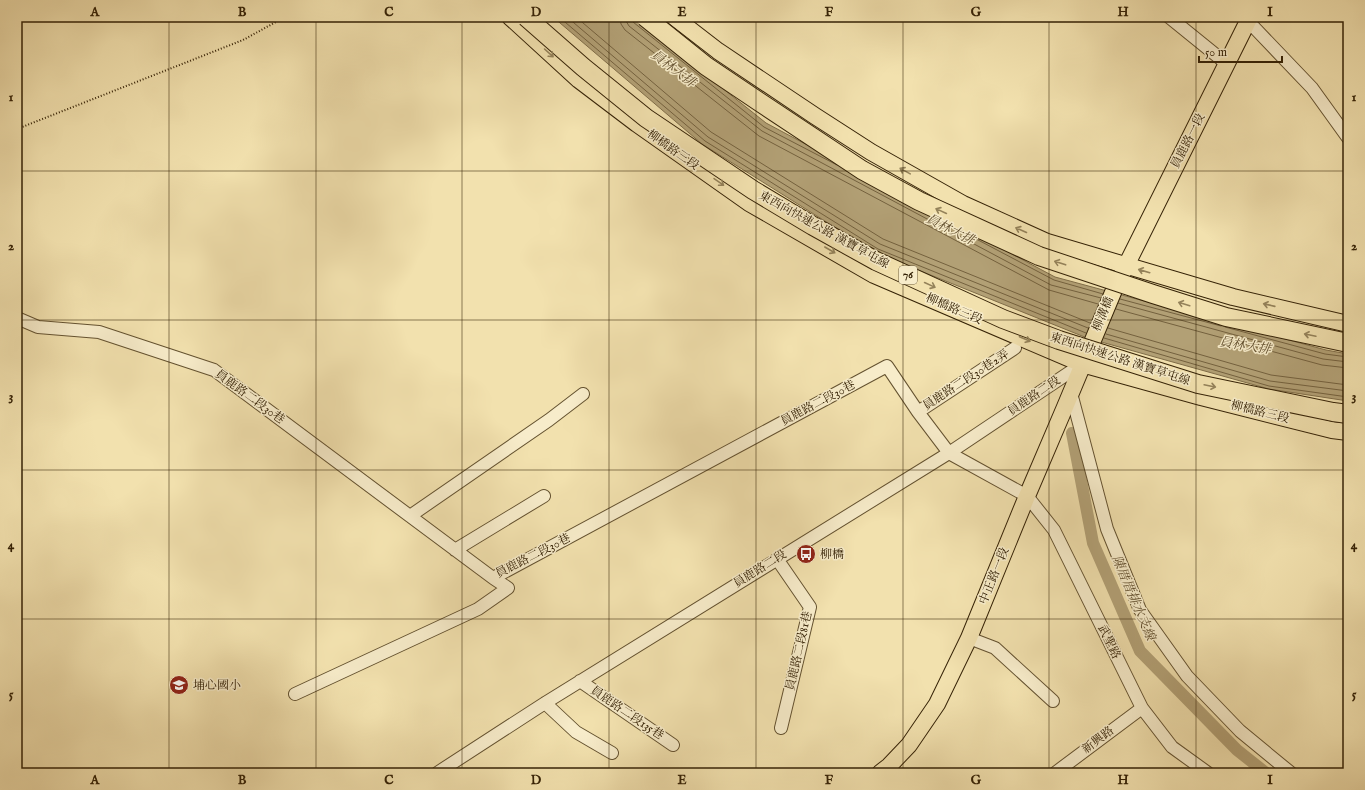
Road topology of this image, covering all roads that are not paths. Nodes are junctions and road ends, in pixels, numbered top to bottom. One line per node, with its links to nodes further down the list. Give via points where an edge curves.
1 (510, 17): 14 (main road, 柳橋路三段, one-way to 14, via 578,80 749,203 874,275)
2 (526, 17): 18 (highway, 東西向快速公路 漢寶草屯線 / 76, one-way to 18, bridge, via 646,118 753,190 876,261 1003,319 1058,340 1198,384)
3 (646, 17): 12 (highway, one-way to 3, bridge, via 1226,317 1139,290 1039,256 919,201 862,170 706,66)
4 (674, 17): 9 (main road, one-way to 4, via 1047,242 963,204 871,152 821,120 718,51)
5 (1168, 17): 7 (street)
6 (1249, 19): 7 (main road, 員鹿路一段); 8 (street, via 1312,88)
7 (1227, 64): 9 (main road, 員鹿路一段)
8 (1348, 138)
9 (1125, 265): 11 (main road, one-way to 9, via 1233,297); 14 (main road, 柳溝橋)
10 (17, 318): 23 (street, 員鹿路二段30巷, via 38,327 99,332 214,370)
11 (1348, 324)
12 (1348, 343)
13 (1015, 348): 17 (street, 員鹿路二段30巷2弄)
14 (1082, 364): 16 (main road, 中正路一段); 19 (main road, 柳橋路三段, via 1200,397); 20 (street, 員鹿路二段)
15 (584, 394): 23 (street)
16 (1071, 394): 22 (main road, 中正路一段); 40 (street, via 1107,529 1140,610 1187,676 1240,731)
17 (918, 412): 20 (street, 員鹿路二段30巷); 26 (street, 員鹿路二段30巷, via 887,366)
18 (1348, 414)
19 (1348, 432)
20 (949, 453): 22 (street, 員鹿路二段30巷); 25 (street, 員鹿路二段)
21 (544, 496): 24 (street)
22 (1027, 496): 27 (main road, 中正路一段); 32 (street, 武聖路, via 1054,530)
23 (410, 516): 24 (street, 員鹿路二段30巷)
24 (455, 550): 26 (street, 員鹿路二段30巷)
25 (777, 559): 28 (street, 員鹿路二段); 33 (street, 員鹿路二段81巷, via 810,607)
26 (493, 578): 29 (street, via 508,588 478,609)
27 (969, 638): 30 (street, via 994,648); 36 (main road, 中正路一段, via 937,704)
28 (580, 682): 31 (street, 員鹿路二段); 34 (street, 員鹿路二段135巷)
29 (295, 694)
30 (1053, 700)
31 (545, 703): 35 (street, via 576,732); 38 (street, 員鹿路二段)
32 (1142, 708): 37 (street, 新興路); 39 (street, 武聖路, via 1172,747)
33 (781, 728)
34 (673, 744)
35 (612, 753)
36 (888, 771)
37 (1059, 772)
38 (437, 773)
39 (1208, 773)
40 (1291, 773)

